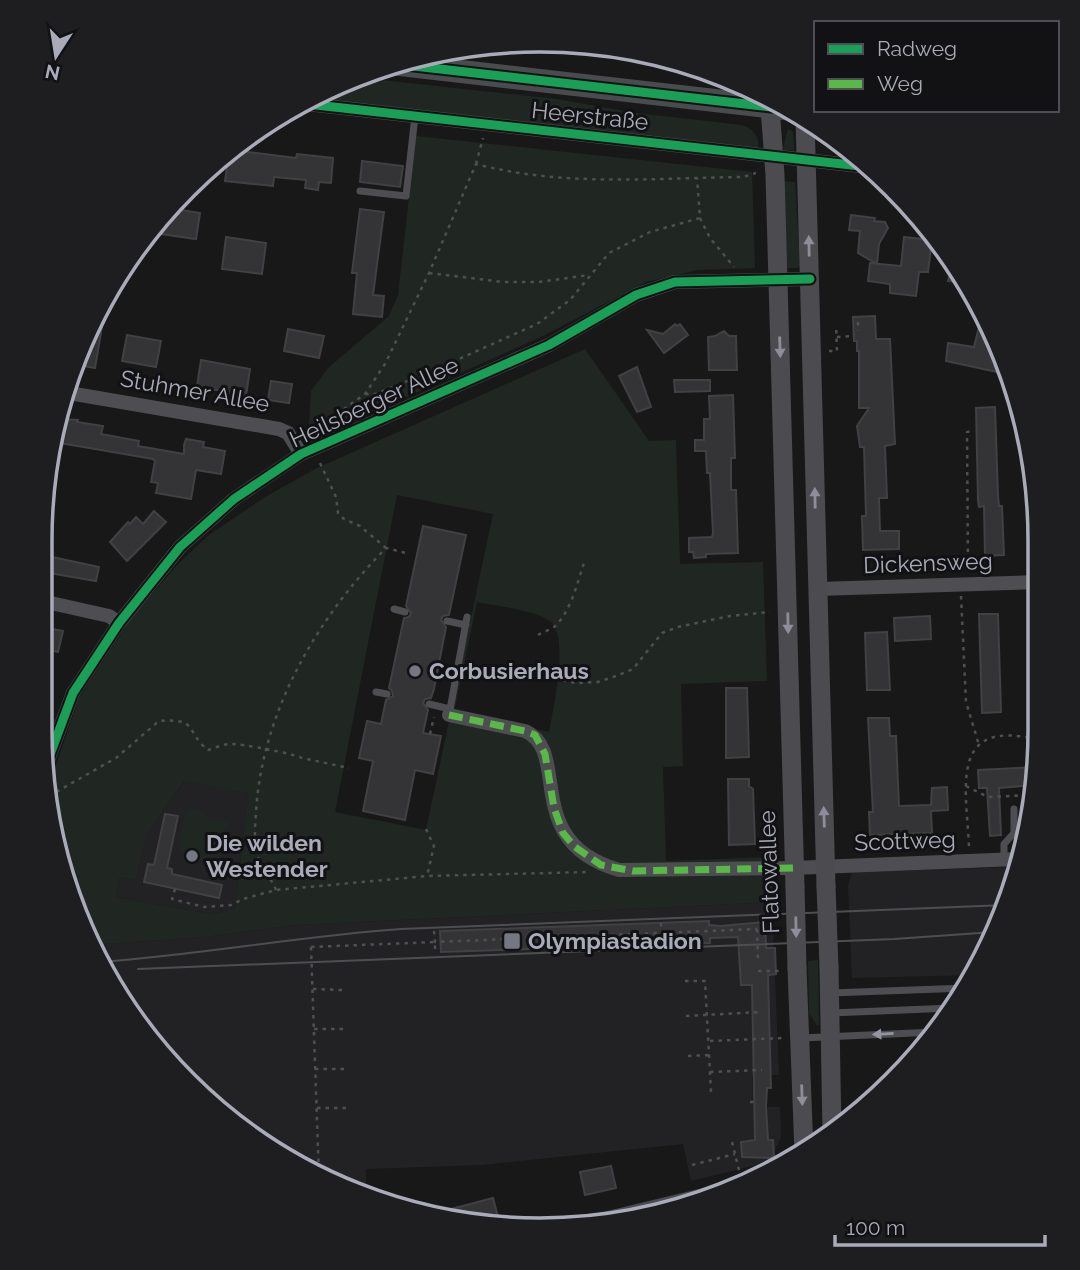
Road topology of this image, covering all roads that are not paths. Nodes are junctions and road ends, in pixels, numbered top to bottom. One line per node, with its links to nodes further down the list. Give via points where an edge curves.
1 (423, 67): 2 (main road, Heerstraße)
2 (757, 104)
3 (320, 105): 5 (street, Heerstraße)
4 (777, 114): 7 (main road, Flatowallee)
5 (415, 116): 7 (street, Heerstraße); 10 (lane, via 406,196)
6 (806, 132): 8 (main road)
7 (774, 156): 8 (street, Heerstraße); 11 (main road, Flatowallee)
8 (807, 160): 9 (street, Heerstraße); 12 (main road, one-way to 8)
9 (851, 165)
10 (360, 191)
11 (778, 278): 12 (street, Heilsberger Allee); 14 (street, Heilsberger Allee, via 675,282 654,288 549,345); 17 (main road, Flatowallee, one-way to 17)
12 (810, 279): 16 (main road, one-way to 12)
13 (75, 394): 14 (street, Stuhmer Allee, via 279,429 288,433)
14 (301, 454): 22 (street, Heilsberger Allee, via 234,499 180,547)
15 (1028, 582): 16 (street, Dickensweg)
16 (818, 589): 17 (main road); 31 (main road, one-way to 16)
17 (787, 590): 32 (main road, Flatowallee, one-way to 32)
18 (52, 603): 22 (street, via 109,616)
19 (394, 609): 20 (lane)
20 (405, 612)
21 (447, 621): 26 (lane, via 467,621)
22 (119, 623): 27 (street, Heilsberger Allee, via 74,693)
23 (376, 692): 24 (lane)
24 (387, 695)
25 (429, 704): 26 (lane)
26 (450, 712): 32 (street, Scottweg, via 535,735 545,754 563,833 601,865 632,871)
27 (53, 747)
28 (1014, 809): 29 (lane, via 1014,833 1004,844)
29 (1004, 860): 30 (street, Scottweg); 31 (street, Scottweg)
30 (1010, 860)
31 (826, 876): 32 (street, Scottweg); 34 (main road, bridge)
32 (794, 877): 38 (main road, Flatowallee, one-way to 38, bridge)
33 (952, 990): 34 (lane)
34 (830, 1003): 35 (lane); 37 (main road)
35 (940, 1008)
36 (922, 1033): 37 (lane, one-way to 37)
37 (831, 1036): 38 (lane); 39 (main road)
38 (792, 1038): 40 (main road, Flatowallee, one-way to 40)
39 (832, 1121)
40 (803, 1140)

